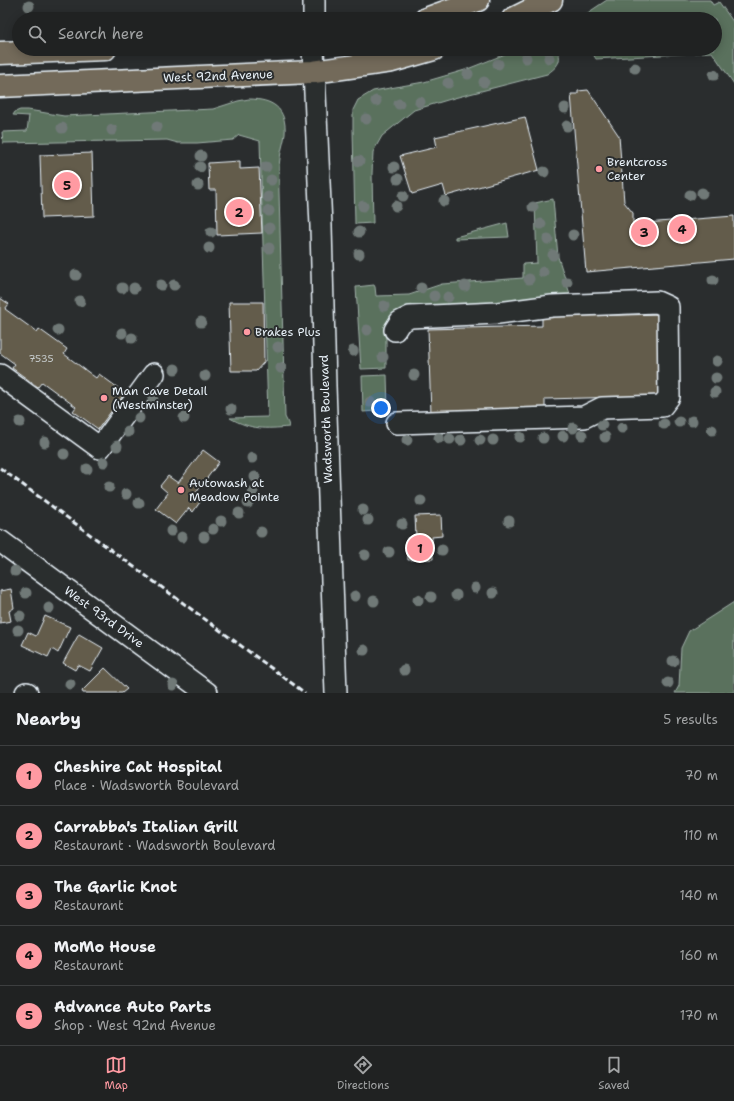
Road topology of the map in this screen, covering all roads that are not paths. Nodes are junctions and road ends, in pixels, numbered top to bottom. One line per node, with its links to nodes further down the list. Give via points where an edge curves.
1 (314, 0): 4 (street)
2 (478, 0): 5 (main road)
3 (549, 1): 6 (main road)
4 (314, 12)
5 (445, 12)
6 (527, 12)
7 (0, 53): 8 (main road)
8 (12, 53)
9 (312, 56): 11 (street, Wadsworth Boulevard)
10 (410, 56): 11 (main road, West 92nd Avenue, via 392,61)
11 (313, 72): 12 (main road, West 92nd Avenue); 19 (street, Wadsworth Boulevard, via 321,226)
12 (0, 86)
13 (395, 330): 16 (street, via 400,322 410,317 498,313 552,306 657,302 668,307 669,397 662,406 602,408 584,417)
14 (154, 374): 15 (street, via 100,448)
15 (0, 375)
16 (397, 423)
17 (0, 541): 18 (street, West 93rd Drive)
18 (207, 693)
19 (336, 693)

